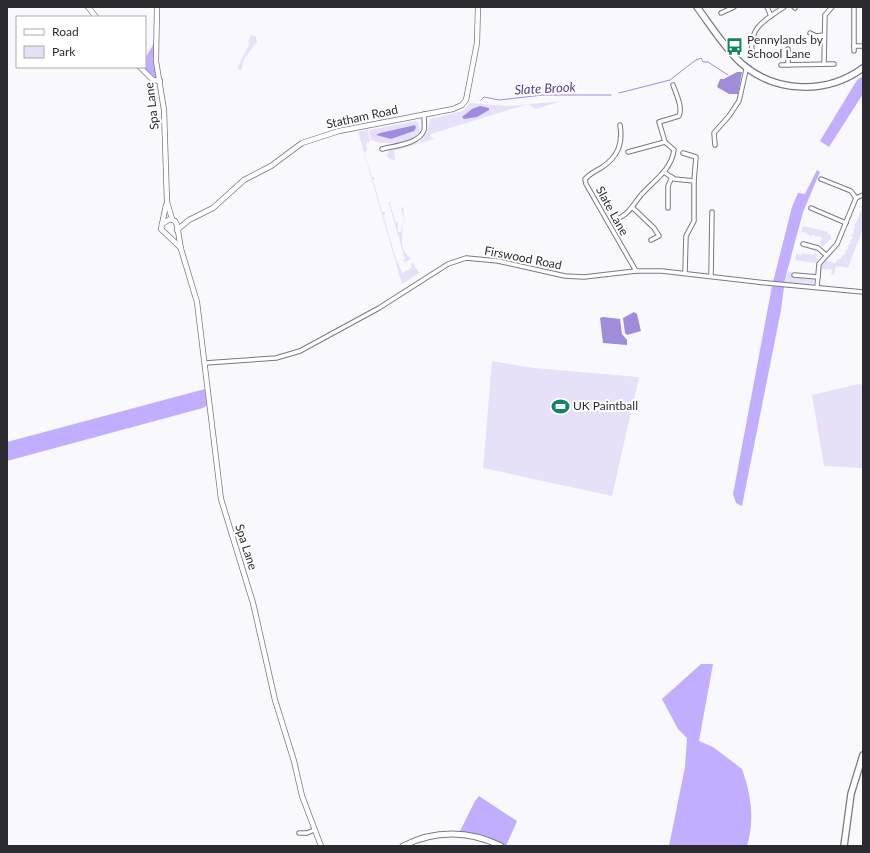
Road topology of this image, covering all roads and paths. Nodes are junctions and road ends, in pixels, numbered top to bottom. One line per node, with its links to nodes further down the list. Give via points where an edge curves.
1 (88, 7): 11 (street)
2 (157, 7): 27 (street, Spa Lane, via 156,53)
3 (478, 7): 29 (street, Statham Road, via 477,43 466,100 458,108)
4 (697, 7): 25 (main road, via 726,47 756,74 769,80 792,87 819,87 841,81)
5 (734, 7): 10 (street)
6 (767, 7): 12 (street)
7 (784, 7): 12 (street)
8 (832, 7): 14 (street, via 825,15)
9 (854, 7): 15 (street)
10 (721, 13)
11 (95, 16)
12 (771, 16): 19 (street, via 755,29 751,41)
13 (809, 33): 14 (street, via 816,36)
14 (824, 35): 20 (street)
15 (854, 46): 16 (street); 18 (street)
16 (863, 46)
17 (789, 48): 23 (street)
18 (854, 51)
19 (752, 53)
20 (824, 64): 21 (street); 23 (street)
21 (834, 64)
22 (781, 65): 23 (street)
23 (788, 65)
24 (141, 68): 27 (street, via 153,80)
25 (863, 68)
26 (746, 70): 32 (street, via 739,101 714,133)
27 (160, 82): 42 (street, Spa Lane, via 165,119)
28 (673, 85): 31 (street, via 680,114 659,122)
29 (424, 114): 33 (street, via 424,129 421,136); 48 (street, Statham Road, via 340,131 302,142 271,166 244,180 213,208)
30 (620, 125): 58 (street, Slate Lane, via 622,136 619,150 585,179)
31 (665, 142): 34 (street); 36 (street, via 674,150)
32 (715, 145)
33 (382, 149)
34 (628, 152)
35 (682, 152): 39 (street, via 696,157)
36 (664, 172): 37 (street); 43 (street, via 640,196)
37 (672, 177): 39 (street); 44 (street, via 668,186)
38 (822, 179): 41 (street, via 851,191)
39 (694, 181): 59 (street, via 694,221 686,236)
40 (863, 195): 41 (street)
41 (856, 198): 50 (street)
42 (167, 202): 47 (street, Spa Lane); 51 (street, Spa Lane)
43 (633, 208): 49 (street); 54 (street, via 659,236)
44 (668, 208)
45 (811, 208): 50 (street)
46 (712, 212): 61 (street)
47 (172, 220): 48 (street, Statham Road); 51 (street, via 165,220); 52 (street, via 177,225)
48 (189, 220): 52 (street, Statham Road)
49 (614, 221)
50 (846, 223): 57 (street, via 837,244)
51 (162, 224): 53 (street, via 162,229)
52 (177, 230): 53 (street, via 172,235); 56 (street, Spa Lane)
53 (167, 235): 56 (street, Spa Lane)
54 (651, 240)
55 (803, 244): 57 (street, via 818,248)
56 (181, 249): 65 (street, Spa Lane, via 198,302)
57 (826, 255): 62 (street, via 819,264)
58 (636, 271): 59 (street, Firswood Road); 65 (street, Firswood Road, via 584,277 565,276 498,262 458,259 379,308 300,351 276,358)
59 (685, 273): 61 (street, Firswood Road)
60 (794, 275): 62 (street)
61 (711, 276): 63 (street, Firswood Road)
62 (818, 277): 63 (street)
63 (817, 287): 64 (street, Firswood Road)
64 (863, 292)
65 (204, 363): 67 (street, Spa Lane, via 221,499 253,604 275,700)
66 (863, 754): 72 (main road, via 851,794)
67 (314, 830): 68 (street); 69 (street, Spa Lane)
68 (299, 833)
69 (321, 846)
70 (403, 846): 71 (main road, via 425,836 449,834 479,838)
71 (501, 846)
72 (844, 846)

